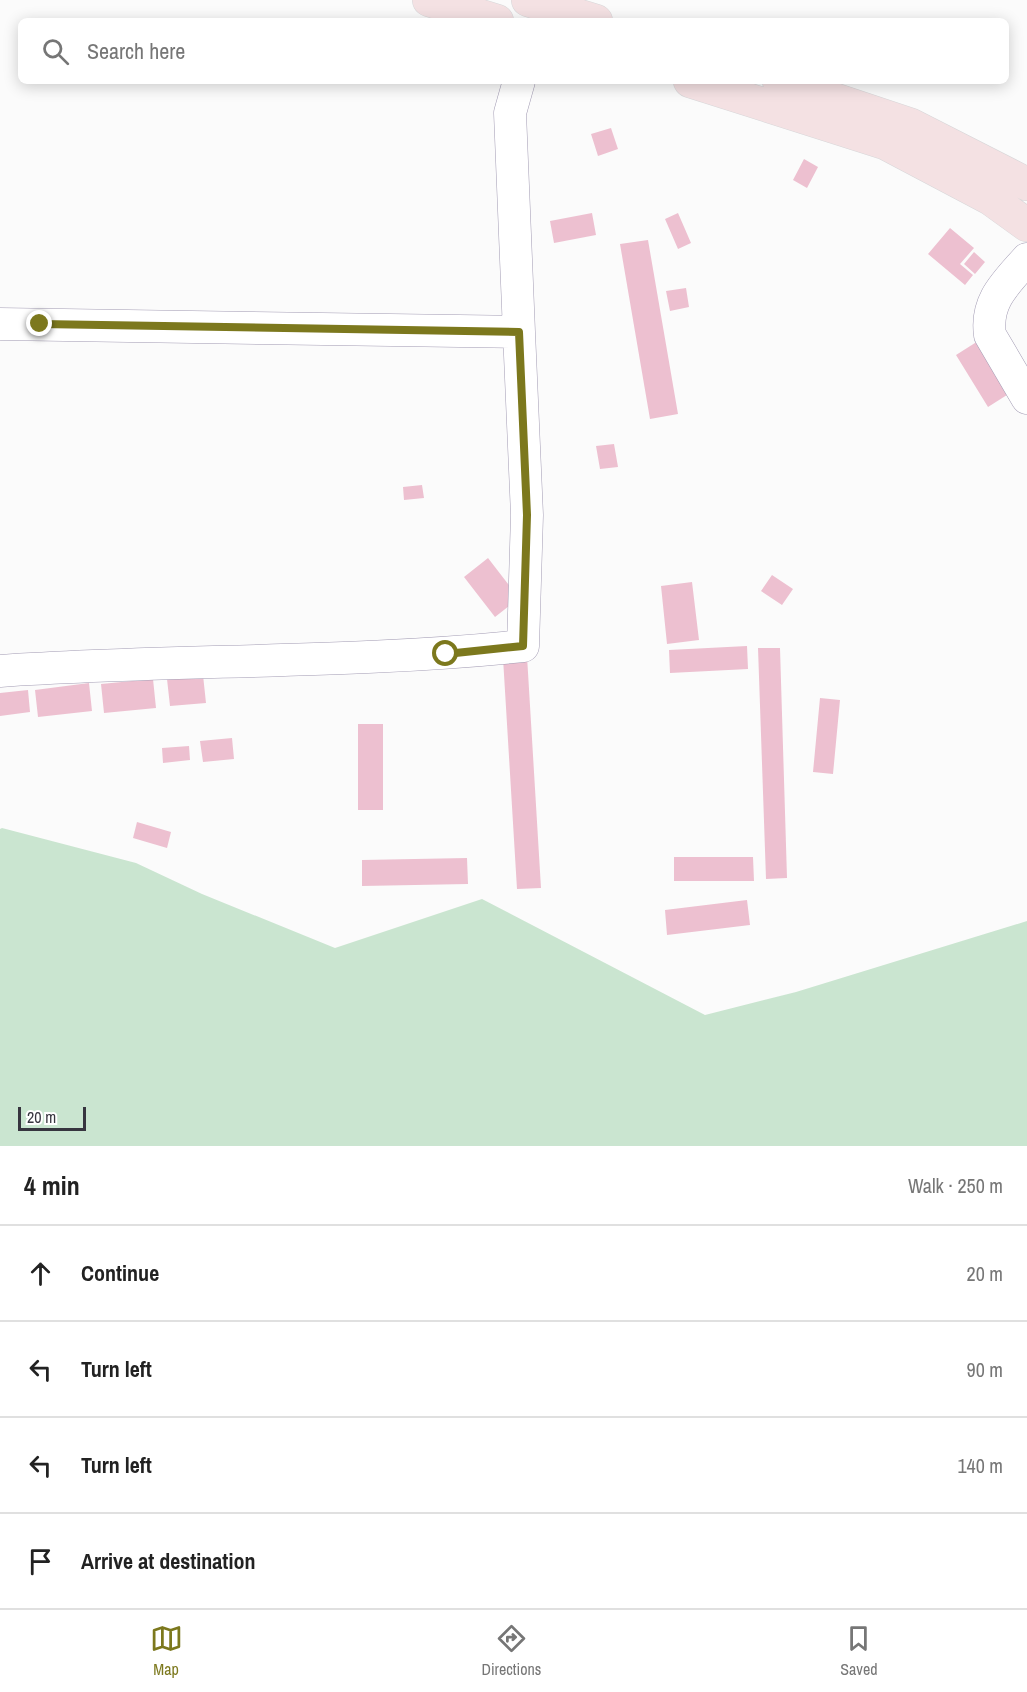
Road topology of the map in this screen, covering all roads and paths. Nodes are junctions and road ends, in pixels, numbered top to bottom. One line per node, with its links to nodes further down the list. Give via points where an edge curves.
1 (429, 0): 3 (main road)
2 (528, 0): 4 (main road)
3 (487, 18)
4 (586, 18)
5 (518, 84): 12 (lane, via 510,113)
6 (700, 84): 9 (main road, via 885,142 991,199)
7 (787, 84): 8 (main road, via 911,125)
8 (1027, 184)
9 (1020, 208)
10 (1027, 259): 13 (lane, via 990,308 989,323 990,335)
11 (0, 324): 12 (lane)
12 (519, 332): 14 (lane, via 527,515 523,646 446,654)
13 (1027, 398)
14 (0, 670)

